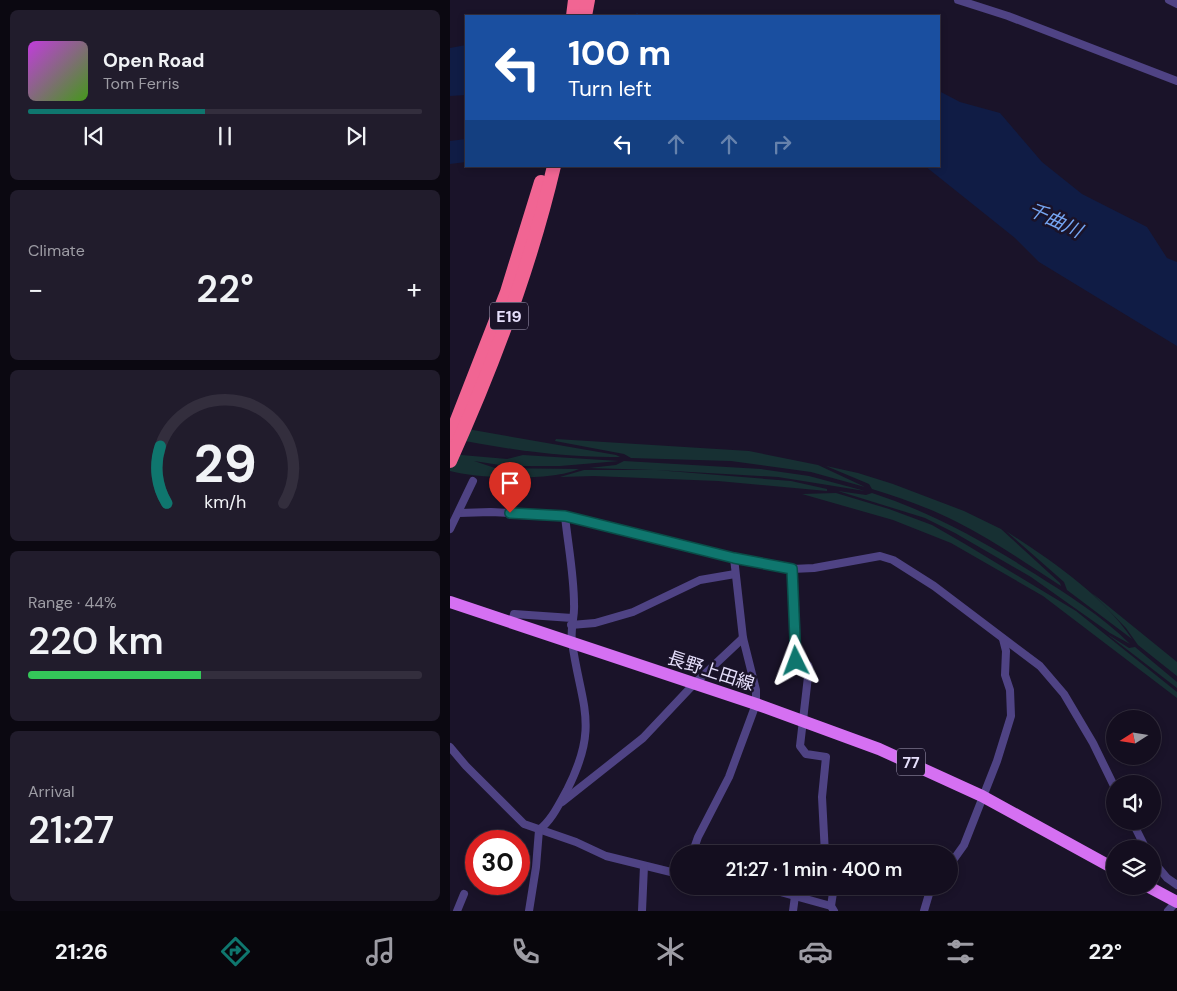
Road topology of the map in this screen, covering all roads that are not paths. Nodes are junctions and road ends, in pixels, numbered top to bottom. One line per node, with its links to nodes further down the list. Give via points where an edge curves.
1 (575, 0): 6 (highway)
2 (586, 0): 7 (highway)
3 (958, 0): 8 (street)
4 (1169, 0): 5 (street)
5 (1177, 4)
6 (573, 15)
7 (584, 15)
8 (1175, 79)
9 (545, 167): 11 (highway, E19, via 507,292)
10 (554, 167): 12 (highway, E19, via 517,295)
11 (450, 438)
12 (450, 461)
13 (473, 481): 14 (street)
14 (459, 513): 15 (street); 16 (street)
15 (565, 516): 17 (street); 21 (street, via 575,606)
16 (450, 529)
17 (734, 558): 18 (street); 19 (street)
18 (792, 569): 24 (street, via 880,556 893,560 934,586); 28 (street, via 796,661 809,668)
19 (735, 574): 21 (street, via 700,580 633,612 596,623); 23 (street)
20 (450, 602): 22 (main road, 長野上田線 / 77)
21 (571, 621): 22 (street, via 514,614); 25 (street)
22 (512, 623): 25 (main road, 長野上田線 / 77)
23 (744, 638): 26 (street); 27 (street, via 756,690)
24 (1003, 640): 30 (street, via 1040,666 1064,694); 31 (street, via 1011,716)
25 (572, 642): 26 (main road, 長野上田線 / 77); 32 (street, via 587,719 578,766)
26 (694, 685): 27 (main road, 長野上田線 / 77); 32 (street, via 643,738)
27 (756, 704): 28 (main road, 長野上田線 / 77); 34 (street, via 729,777)
28 (803, 722): 31 (main road, 長野上田線 / 77, via 894,755); 35 (street, via 800,743 803,752 826,757 821,817)
29 (450, 747): 33 (street, via 512,814)
30 (1108, 775)
31 (982, 796): 36 (street); 37 (main road, 長野上田線 / 77)
32 (559, 805): 33 (street)
33 (539, 830): 38 (street, via 606,856); 51 (street)
34 (695, 845)
35 (824, 845)
36 (958, 853)
37 (1106, 864)
38 (644, 866): 40 (street); 52 (street)
39 (1161, 871): 41 (street)
40 (670, 872)
41 (1177, 885)
42 (464, 894): 50 (street)
43 (791, 895): 47 (street)
44 (833, 895): 49 (street)
45 (931, 895): 54 (street)
46 (1161, 895): 48 (main road)
47 (795, 896): 49 (street); 53 (street)
48 (1175, 904)
49 (832, 908)
50 (457, 911)
51 (530, 911)
52 (642, 911)
53 (793, 911)
54 (924, 911)

